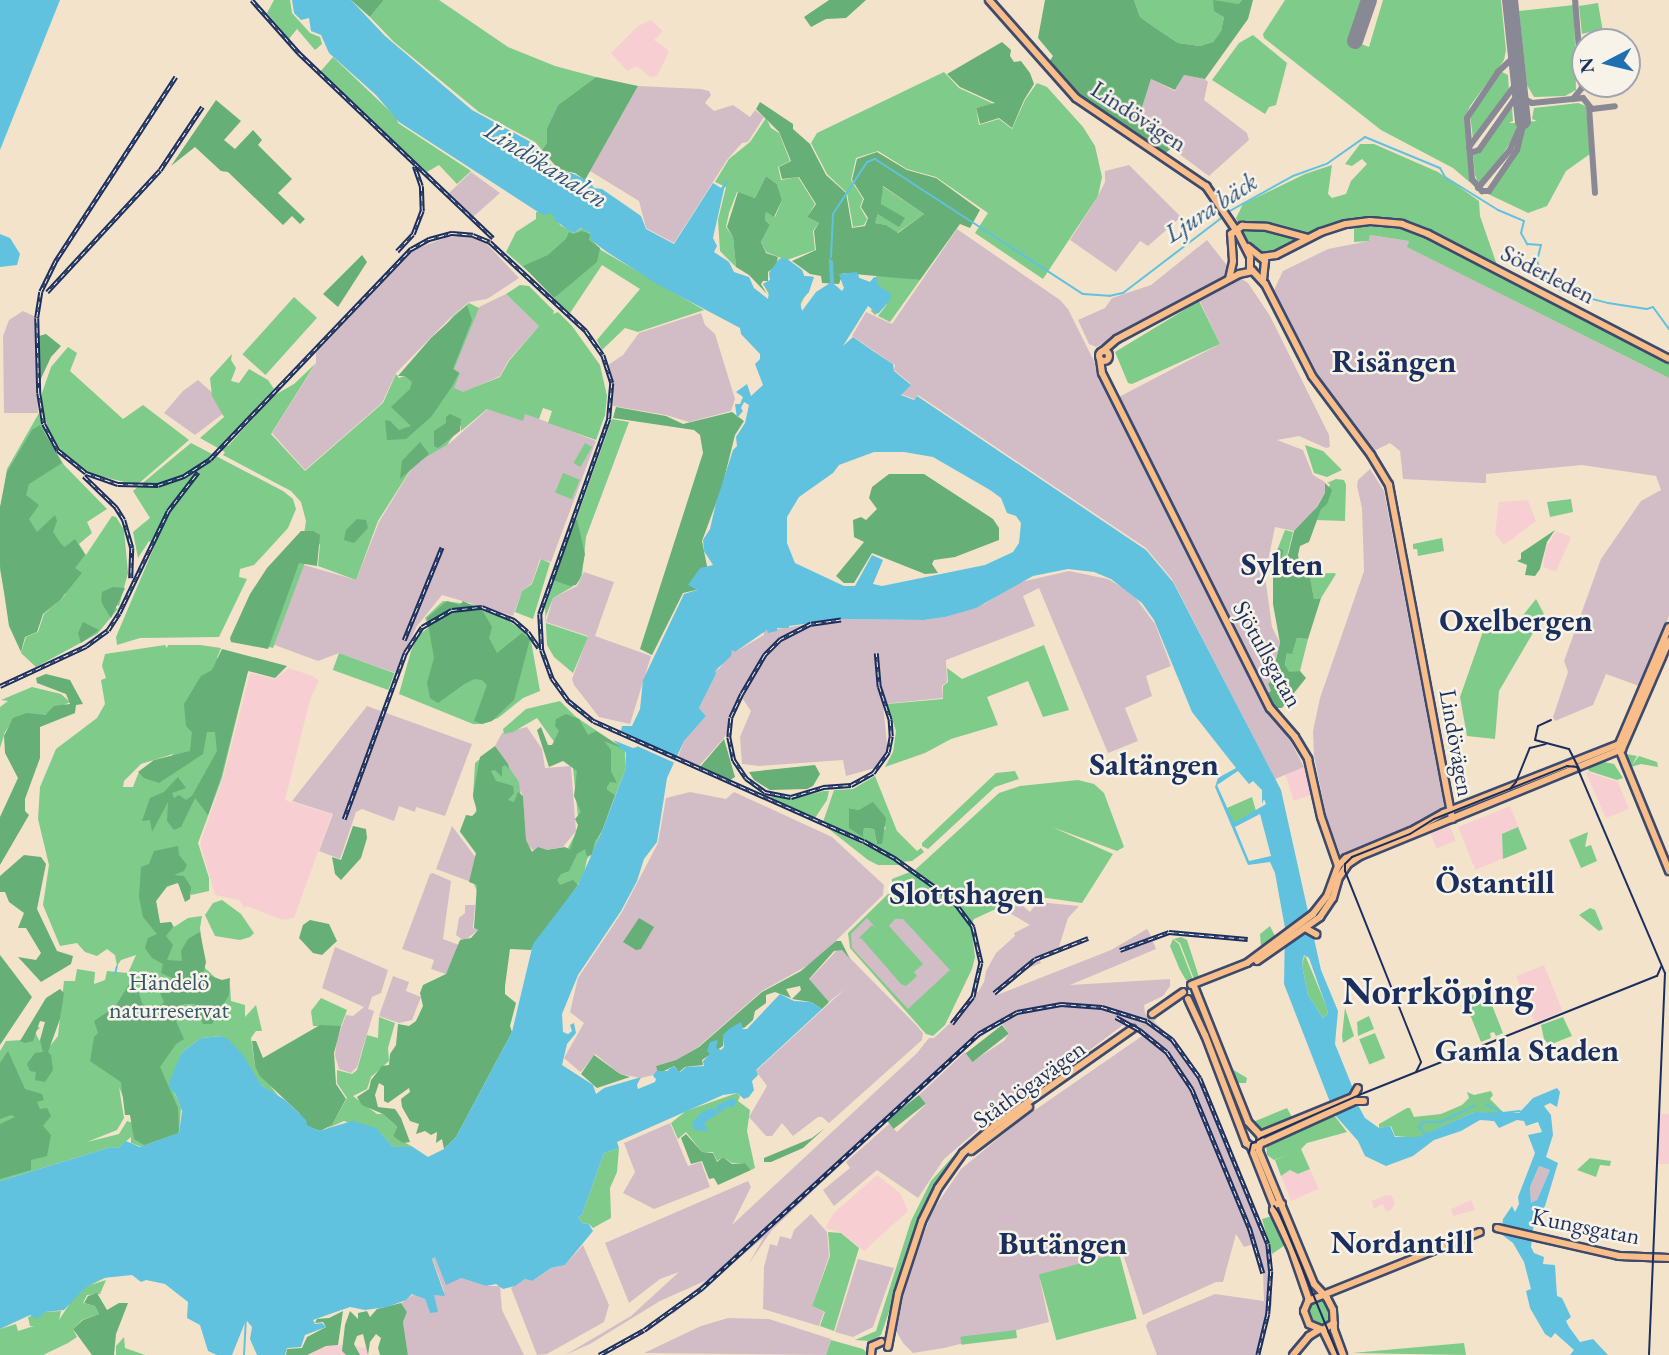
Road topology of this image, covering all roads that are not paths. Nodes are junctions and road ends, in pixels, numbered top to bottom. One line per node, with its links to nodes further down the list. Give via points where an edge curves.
1 (991, 0): 2 (main road, Lindövägen, via 1086,107 1206,186)
2 (1237, 229): 3 (main road, via 1254,225); 5 (main road, Lindövägen, via 1251,252); 6 (main road, Lindövägen); 8 (main road, via 1231,234 1233,261)
3 (1306, 240): 4 (main road, Söderleden); 10 (main road, Söderleden, via 1338,226 1370,221 1402,224)
4 (1276, 255): 5 (main road, Söderleden); 7 (main road, Söderleden)
5 (1260, 256): 6 (main road); 7 (main road, Lindövägen)
6 (1252, 267): 7 (main road); 8 (main road); 9 (main road, Lindövägen)
7 (1265, 268): 9 (main road, Lindövägen)
8 (1227, 280): 17 (main road, Sjötullsgatan, via 1117,339 1105,356 1105,377 1270,708 1308,759 1321,817)
9 (1265, 284): 15 (main road, Lindövägen, via 1326,397 1390,489)
10 (1651, 349): 11 (main road, Söderleden); 11 (main road, Söderleden)
11 (1669, 361)
12 (1669, 627): 14 (main road)
13 (1669, 641): 14 (main road, via 1627,741)
14 (1618, 748): 15 (main road); 16 (main road); 18 (main road)
15 (1451, 811): 16 (main road, Lindövägen); 17 (main road)
16 (1452, 819): 19 (main road, via 1356,858)
17 (1339, 864): 19 (main road); 20 (main road)
18 (1669, 871)
19 (1339, 876): 20 (main road, via 1331,902)
20 (1311, 925): 21 (main road, via 1284,938 1248,967)
21 (1208, 981): 22 (main road); 22 (main road)
22 (1196, 991): 23 (main road); 23 (main road, via 1185,987); 26 (main road)
23 (1186, 996): 24 (main road); 26 (main road)
24 (1154, 1015)
25 (1133, 1030): 42 (main road, Ståthögavägen, via 984,1133 949,1171 922,1222)
26 (1210, 1035): 31 (main road, via 1250,1126); 32 (main road, via 1207,1042)
27 (1358, 1088): 28 (main road)
28 (1354, 1099): 29 (main road); 30 (main road)
29 (1364, 1101)
30 (1329, 1111): 31 (main road); 33 (main road)
31 (1258, 1133): 32 (main road); 33 (main road)
32 (1246, 1137): 33 (main road)
33 (1258, 1145): 34 (main road); 34 (main road)
34 (1280, 1206): 39 (main road); 40 (main road, via 1277,1214)
35 (1497, 1228): 37 (main road, Kungsgatan, via 1619,1256)
36 (1480, 1232): 38 (main road)
37 (1669, 1258)
38 (1336, 1290): 39 (main road); 41 (main road)
39 (1322, 1294): 40 (main road); 41 (main road)
40 (1308, 1301): 43 (main road)
41 (1330, 1303): 44 (main road)
42 (895, 1305): 46 (main road, Ståthögavägen); 48 (main road, Ståthögavägen)
43 (1306, 1321): 45 (main road); 47 (main road)
44 (1333, 1325): 45 (main road); 52 (main road)
45 (1322, 1329): 47 (main road); 51 (main road)
46 (881, 1342): 48 (main road); 49 (main road, Ståthögavägen, via 872,1346)
47 (1301, 1344): 50 (main road)
48 (887, 1351)
49 (871, 1355)
50 (1293, 1355)
51 (1335, 1355)
52 (1343, 1355)

